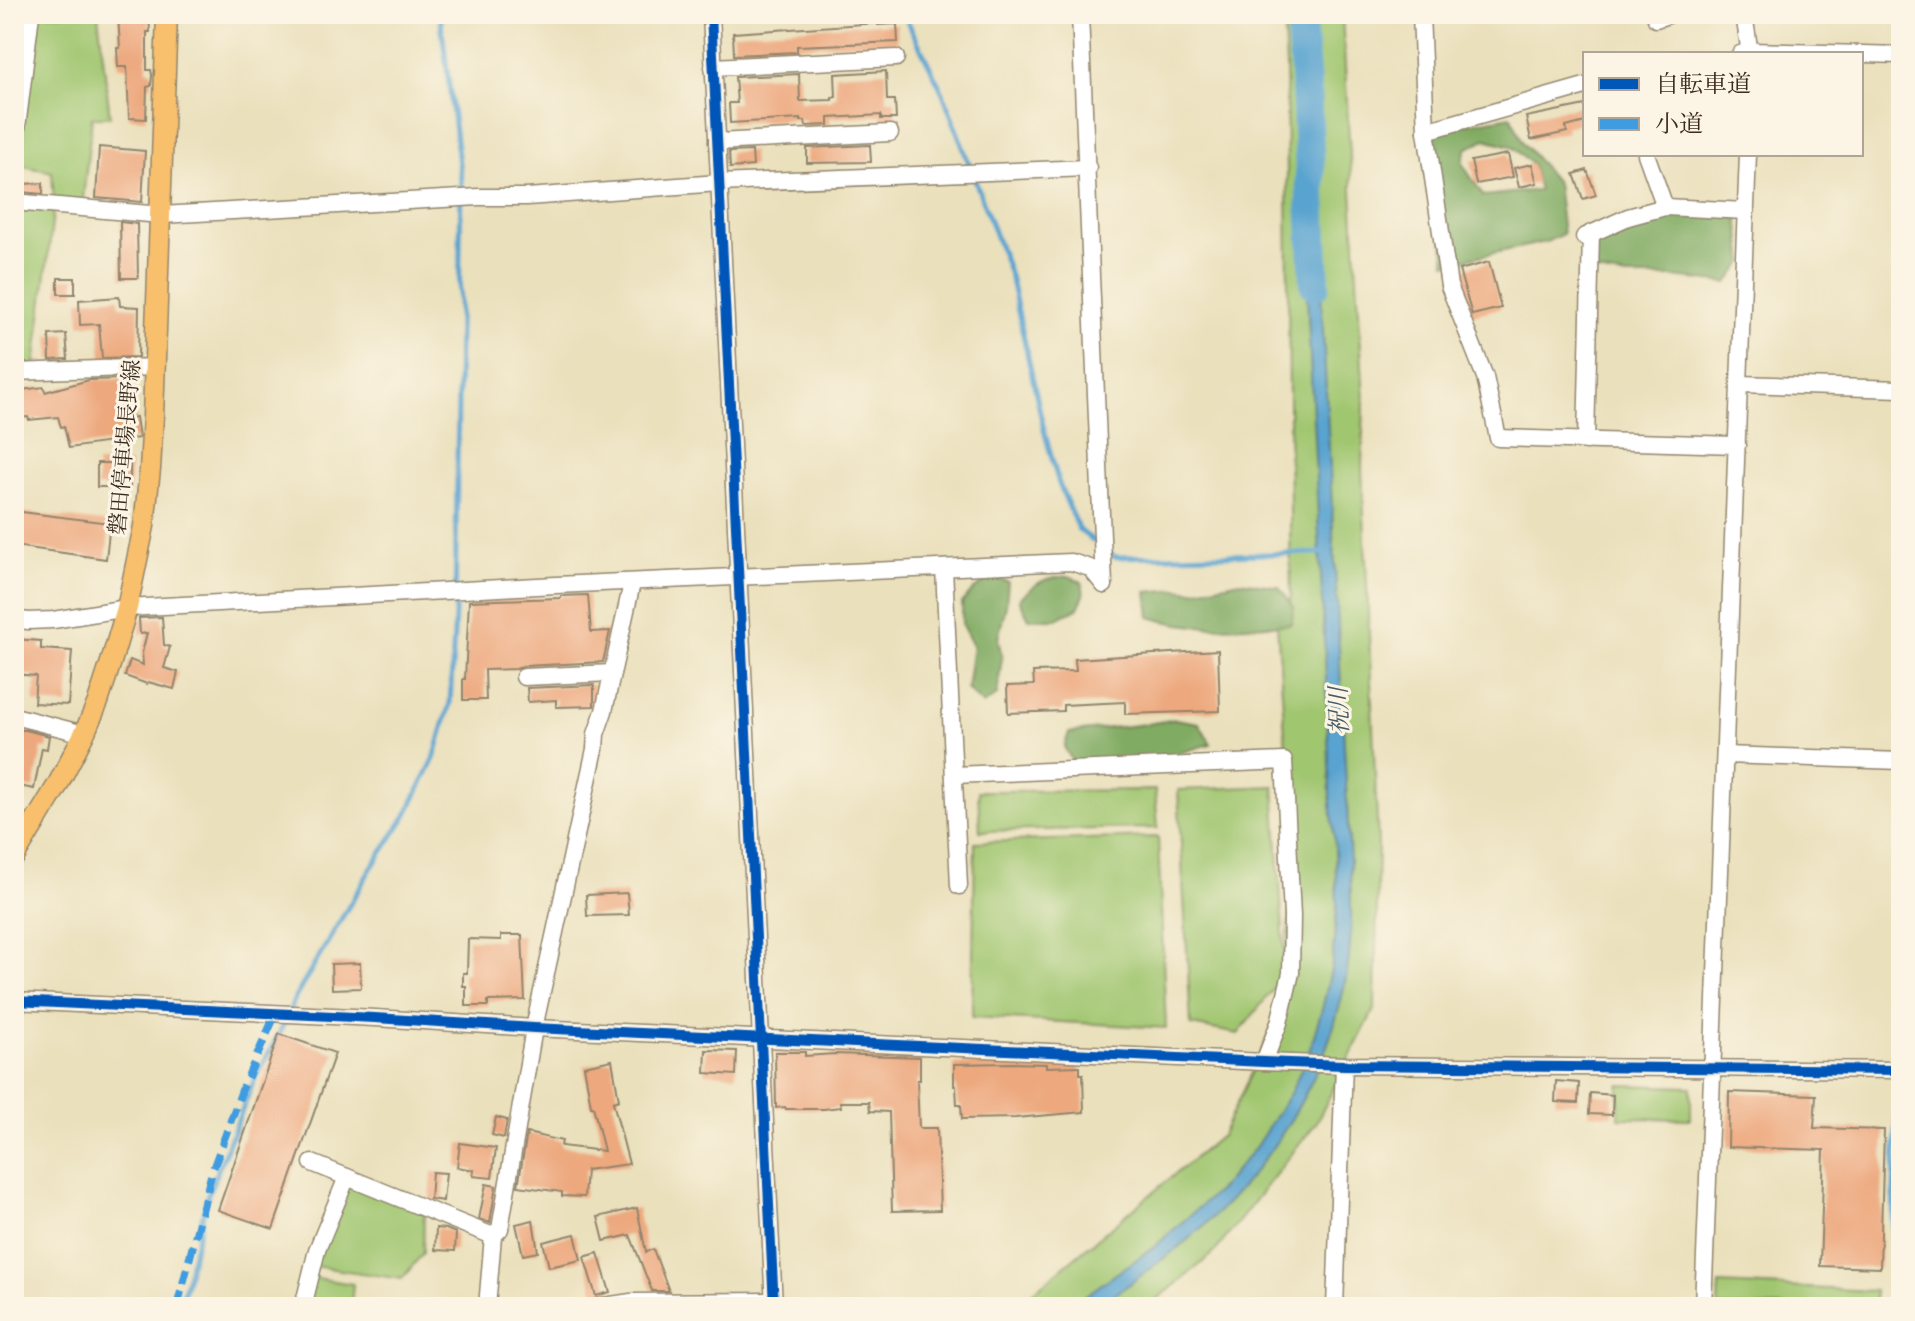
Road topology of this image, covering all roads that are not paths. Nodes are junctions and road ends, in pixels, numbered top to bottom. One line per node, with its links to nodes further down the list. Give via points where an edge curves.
1 (31, 14): 15 (street)
2 (167, 14): 27 (main road, 磐田停車場長野線)
3 (711, 14): 13 (street)
4 (1080, 14): 22 (street)
5 (1421, 14): 16 (street)
6 (1655, 14): 7 (street, via 1656,19)
7 (1671, 14)
8 (1744, 14): 9 (street)
9 (1747, 52)
10 (1863, 55): 11 (street)
11 (1901, 55)
12 (896, 58): 13 (street)
13 (713, 67): 18 (street)
14 (1583, 87): 16 (street)
15 (17, 110): 19 (street)
16 (1426, 131): 32 (street, via 1449,286 1485,377 1498,438)
17 (890, 133): 18 (street)
18 (717, 142): 23 (street)
19 (14, 152)
20 (1647, 156): 25 (street)
21 (1748, 156): 26 (street)
22 (1088, 168): 23 (street); 34 (street, via 1104,585 1090,568 1071,562)
23 (719, 183): 27 (street); 35 (street)
24 (14, 202): 27 (street)
25 (1665, 207): 26 (street); 32 (street, via 1587,236)
26 (1746, 211): 30 (street)
27 (161, 215): 28 (main road, 磐田停車場長野線)
28 (155, 367): 29 (street); 37 (main road, 磐田停車場長野線, via 144,526)
29 (14, 372)
30 (1739, 384): 31 (street); 33 (street)
31 (1901, 389)
32 (1586, 441): 33 (street)
33 (1737, 445): 43 (street)
34 (944, 568): 35 (street); 45 (street)
35 (739, 577): 36 (street); 50 (street)
36 (632, 583): 37 (street); 39 (street)
37 (127, 608): 38 (street, via 53,620); 42 (main road, 磐田停車場長野線)
38 (14, 619)
39 (612, 673): 40 (street); 49 (street)
40 (524, 677)
41 (14, 716): 42 (street)
42 (84, 734): 46 (main road, 磐田停車場長野線)
43 (1725, 755): 44 (street); 53 (street)
44 (1901, 761)
45 (954, 775): 47 (street); 51 (street, via 1284,761 1291,973)
46 (14, 857)
47 (959, 886)
48 (14, 1001): 49 (street)
49 (534, 1028): 50 (street); 57 (street, via 500,1229)
50 (761, 1039): 51 (street); 58 (street)
51 (1264, 1062): 52 (street)
52 (1344, 1065): 53 (street); 62 (street)
53 (1712, 1067): 54 (street); 63 (street)
54 (1901, 1070)
55 (312, 1163): 56 (street)
56 (347, 1177): 57 (street); 59 (street, via 317,1250)
57 (493, 1236): 60 (street)
58 (774, 1304): 61 (street, via 631,1302)
59 (303, 1307)
60 (487, 1307)
61 (598, 1307)
62 (1335, 1307)
63 (1703, 1307)

